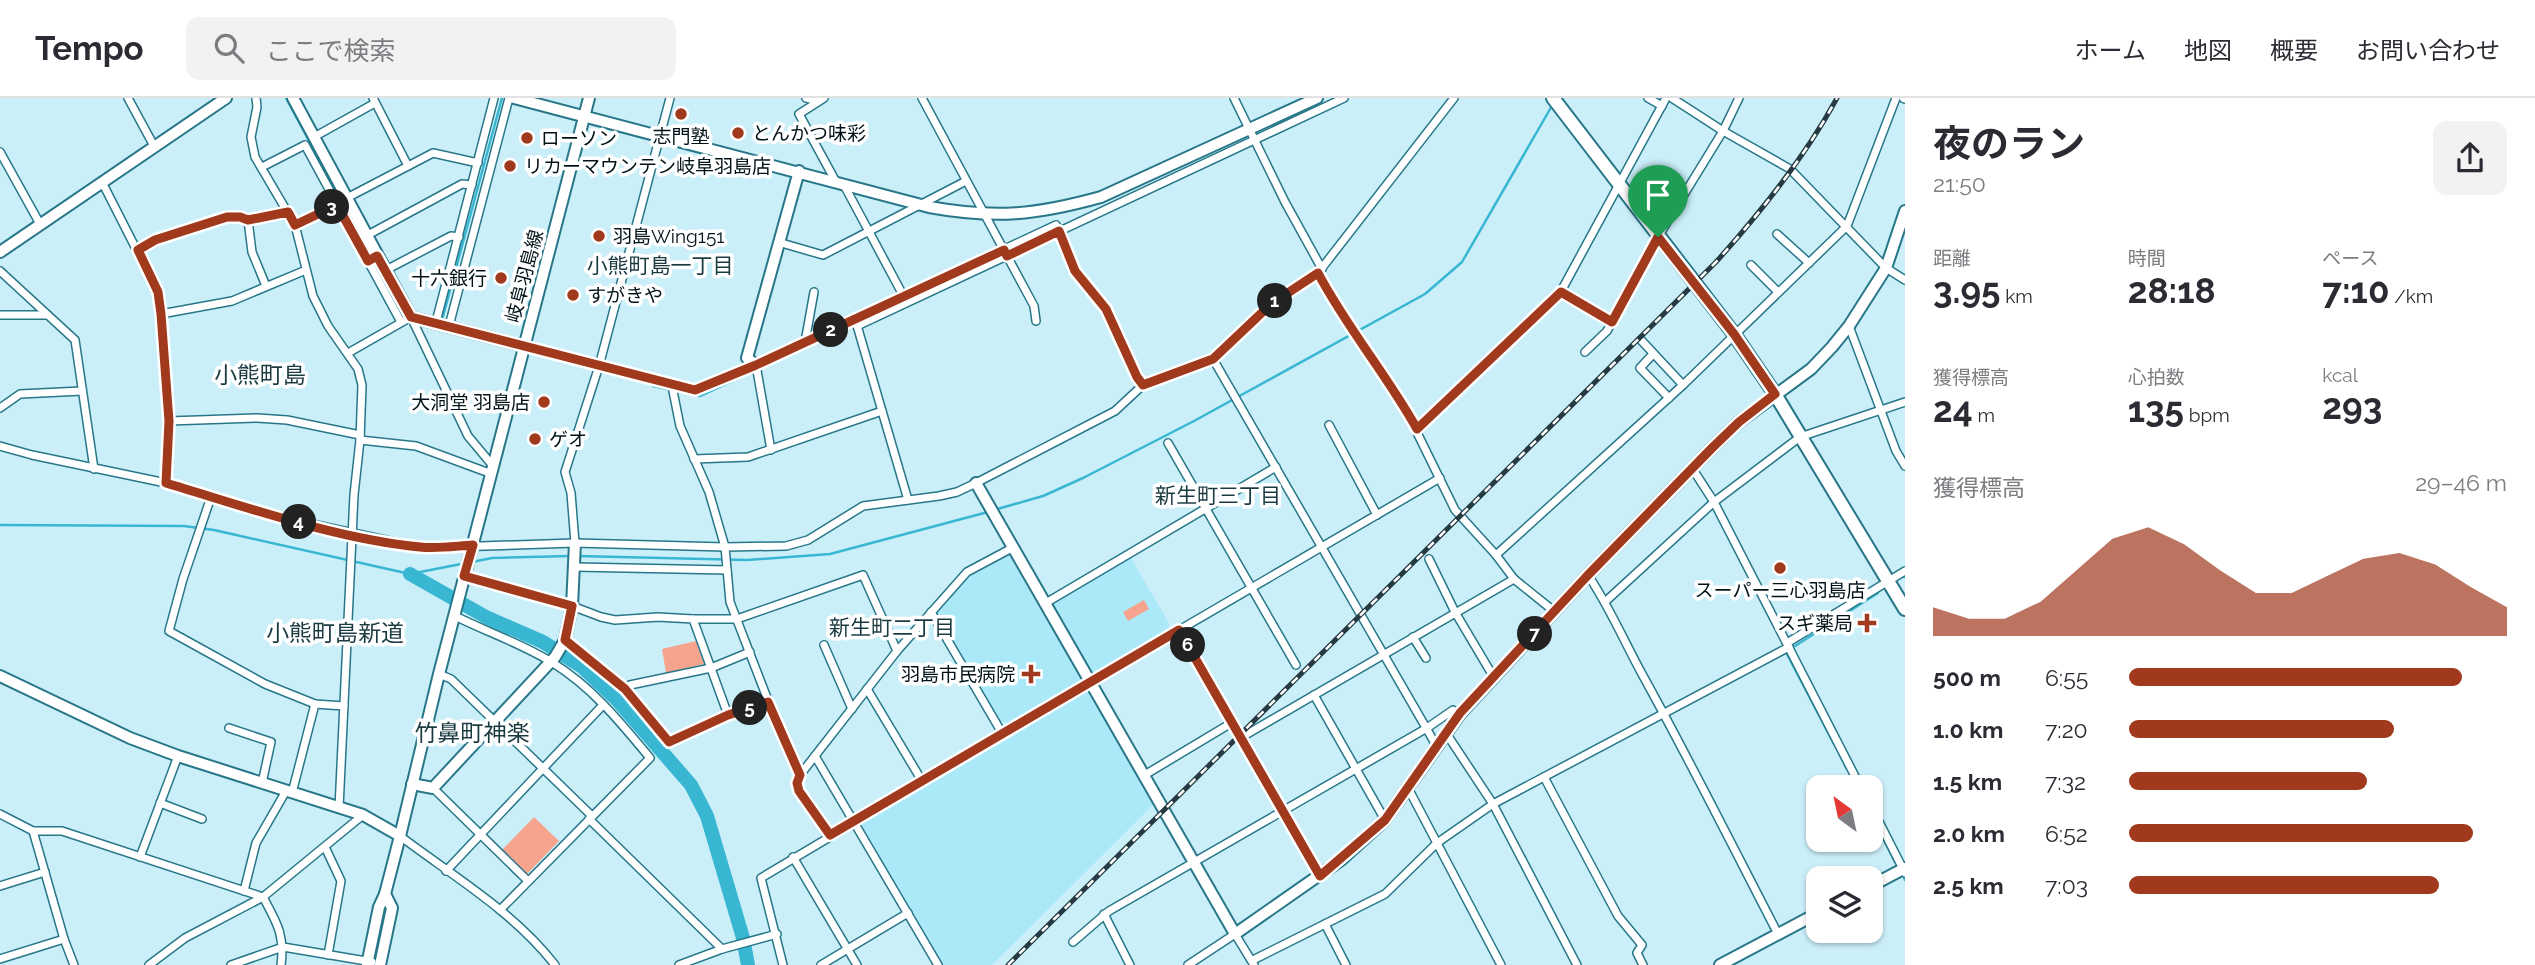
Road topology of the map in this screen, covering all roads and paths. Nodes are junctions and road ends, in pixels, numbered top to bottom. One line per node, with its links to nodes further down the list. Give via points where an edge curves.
1 (128, 98): 30 (street)
2 (226, 98): 30 (street)
3 (256, 98): 34 (street, via 251,137)
4 (293, 98): 29 (street)
5 (494, 98): 32 (street)
6 (511, 98): 24 (street); 82 (street)
7 (589, 98): 24 (street, 岐阜羽島線)
8 (670, 98): 27 (street)
9 (806, 98): 22 (street)
10 (922, 98): 36 (street)
11 (1234, 98): 25 (street)
12 (1317, 98): 25 (street)
13 (1344, 98): 28 (street)
14 (1454, 98): 67 (street)
15 (1553, 98): 39 (main road)
16 (1648, 98): 23 (street)
17 (1666, 98): 23 (street)
18 (1672, 98): 26 (street)
19 (1740, 98): 26 (street)
20 (1896, 98): 49 (street)
21 (374, 100): 29 (street); 33 (street)
22 (821, 100): 38 (street, via 799,114)
23 (1662, 106): 39 (street)
24 (585, 117): 27 (street); 87 (street, 岐阜羽島線)
25 (1251, 129): 28 (street); 45 (street, via 1101,197 1033,213)
26 (1723, 131): 49 (street, via 1790,169); 55 (street)
27 (660, 135): 35 (street); 93 (street)
28 (1257, 140): 51 (street); 67 (street)
29 (311, 141): 34 (street); 41 (street)
30 (154, 146): 37 (street)
31 (0, 152): 47 (street)
32 (478, 163): 33 (street, via 433,153); 40 (street)
33 (408, 166): 41 (street)
34 (262, 167): 44 (street)
35 (799, 171): 38 (street); 56 (street)
36 (966, 181): 42 (street); 45 (street)
37 (102, 182): 47 (street); 57 (street)
38 (840, 184): 42 (street); 50 (street)
39 (1621, 184): 55 (main road); 71 (street)
40 (472, 186): 53 (street, via 462,184); 54 (street)
41 (341, 202): 48 (street); 53 (street); 60 (street)
42 (920, 204): 45 (street); 50 (street)
43 (1905, 211): 63 (street)
44 (288, 212): 46 (street); 48 (street)
45 (984, 215): 59 (street)
46 (248, 220): 57 (street, via 227,217); 69 (street, via 252,252)
47 (40, 224): 58 (street)
48 (295, 225): 64 (street)
49 (1847, 226): 61 (street); 63 (street)
50 (869, 231): 56 (street, via 823,254); 73 (street)
51 (1059, 231): 59 (street); 94 (street, via 1075,271 1106,309)
52 (1777, 234): 61 (street)
53 (366, 236): 60 (street)
54 (459, 237): 66 (street, via 451,236); 79 (street)
55 (1658, 237): 80 (street); 84 (main road)
56 (778, 242): 92 (street, via 747,358)
57 (138, 250): 74 (street, via 158,292)
58 (0, 252)
59 (1006, 253): 73 (street); 78 (street, via 1034,306); 81 (street)
60 (372, 259): 66 (street); 77 (street)
61 (1809, 262): 72 (street)
62 (1751, 265): 72 (street)
63 (1886, 268): 68 (street); 83 (street)
64 (306, 270): 69 (street); 89 (street, via 319,311)
65 (0, 271): 76 (street)
66 (384, 271): 77 (street)
67 (1320, 271): 91 (street, via 1271,304); 106 (street, via 1358,340)
68 (1905, 281)
69 (266, 286): 74 (street, via 232,300)
70 (814, 292): 86 (street)
71 (1561, 292): 80 (street); 106 (street)
72 (1778, 292): 84 (street)
73 (904, 296): 81 (street)
74 (161, 314): 104 (street)
75 (0, 315): 76 (street)
76 (48, 315): 97 (street, via 75,340)
77 (406, 319): 79 (street); 89 (street); 117 (street, via 468,436)
78 (1036, 321)
79 (436, 322): 82 (street)
80 (1612, 322): 88 (street)
81 (856, 323): 86 (street); 103 (street)
82 (449, 326): 87 (street)
83 (1849, 326): 98 (street, via 1811,369); 102 (street)
84 (1734, 334): 95 (street); 98 (main road)
85 (1641, 340): 90 (street)
86 (805, 342): 92 (street)
87 (523, 346): 93 (street); 117 (street, 岐阜羽島線)
88 (1584, 352)
89 (348, 353): 108 (street, via 362,385)
90 (1653, 354): 95 (street); 99 (street, via 1640,368)
91 (1213, 359): 94 (street); 114 (street)
92 (756, 365): 96 (street, via 695,390); 111 (street)
93 (598, 366): 96 (street); 127 (street, via 565,472)
94 (1143, 385): 120 (street, via 1115,411)
95 (1683, 385): 99 (street)
96 (672, 386): 112 (street, via 680,426)
97 (82, 391): 101 (street, via 20,394); 116 (street)
98 (1775, 394): 107 (main road); 115 (street)
99 (1669, 398): 132 (street)
100 (1905, 402): 102 (street)
101 (0, 408)
102 (1881, 409): 107 (street); 113 (street)
103 (882, 411): 111 (street); 122 (street)
104 (169, 421): 108 (street, via 287,420); 119 (street)
105 (1329, 425): 125 (street)
106 (1417, 429): 118 (street)
107 (1800, 437): 123 (street); 140 (main road)
108 (360, 438): 117 (street, via 416,446); 126 (street)
109 (1168, 443): 124 (street)
110 (0, 447): 116 (street)
111 (771, 450): 112 (street, via 748,457)
112 (694, 459): 131 (street, via 709,492)
113 (1905, 466)
114 (1276, 467): 124 (street); 128 (street)
115 (1692, 468): 123 (street); 138 (street)
116 (94, 469): 119 (street)
117 (493, 470): 130 (street, 岐阜羽島線)
118 (1440, 478): 125 (street); 132 (street, via 1455,510)
119 (166, 483): 121 (street)
120 (976, 483): 122 (street, via 957,492); 129 (street)
121 (211, 497): 126 (street); 172 (street, via 170,631 265,684)
122 (908, 500): 131 (street, via 863,506 808,540)
123 (1714, 502): 142 (street); 156 (street)
124 (1205, 509): 141 (street); 143 (street)
125 (1377, 515): 128 (street)
126 (352, 534): 130 (street, via 422,548); 174 (street)
127 (576, 545): 130 (street); 131 (street); 134 (street)
128 (1322, 547): 141 (street); 159 (street)
129 (1012, 548): 143 (street); 146 (street, via 967,572)
130 (472, 549): 137 (street, 岐阜羽島線)
131 (725, 550): 135 (street)
132 (1496, 555): 139 (street)
133 (1429, 559): 147 (street)
134 (575, 565): 135 (street); 144 (street)
135 (727, 568): 151 (street, via 730,602)
136 (1905, 571): 140 (street)
137 (464, 575): 144 (street); 149 (street, 岐阜羽島線)
138 (1588, 575): 142 (street); 148 (street)
139 (1514, 579): 147 (street); 148 (street)
140 (1888, 581): 145 (main road); 156 (street)
141 (1251, 588): 152 (street); 162 (street)
142 (1606, 601): 177 (street)
143 (1044, 604): 167 (street)
144 (572, 606): 150 (street, via 615,620); 154 (street)
145 (1905, 609)
146 (931, 612): 157 (street); 183 (street)
147 (1455, 612): 153 (street); 165 (street)
148 (1555, 612): 165 (street)
149 (456, 613): 161 (street); 164 (street, 岐阜羽島線)
150 (694, 619): 151 (street); 163 (street)
151 (737, 619): 157 (street, via 863,575); 158 (street)
152 (1179, 630): 167 (street); 179 (street)
153 (1413, 637): 159 (street); 160 (street)
154 (564, 642): 161 (street); 168 (street)
155 (824, 645): 175 (street)
156 (1788, 645): 177 (street); 192 (street)
157 (897, 651): 169 (street)
158 (750, 652): 163 (street); 171 (street)
159 (1384, 653): 170 (street); 182 (street)
160 (1426, 658)
161 (553, 659): 173 (street); 180 (street)
162 (1296, 665)
163 (711, 668): 168 (street); 178 (street)
164 (439, 674): 180 (street, via 451,679); 197 (street, 岐阜羽島線)
165 (1493, 676): 176 (street)
166 (3, 680): 188 (street)
167 (1090, 682): 183 (street); 193 (street)
168 (625, 689): 178 (street, via 669,742)
169 (867, 689): 175 (street); 195 (street)
170 (1314, 695): 185 (street); 190 (street)
171 (768, 702): 178 (street); 191 (street)
172 (315, 704): 174 (street); 200 (street)
173 (603, 705): 189 (street); 207 (street, via 650,758)
174 (344, 706): 203 (street)
175 (852, 709): 187 (street)
176 (1460, 713): 182 (street, via 1453,710); 184 (street)
177 (1664, 713): 194 (street); 238 (street)
178 (728, 715)
179 (1233, 722): 185 (street); 193 (street)
180 (495, 723): 189 (street); 198 (street)
181 (229, 728): 196 (street, via 271,742)
182 (1427, 728): 186 (street); 190 (street)
183 (1002, 733): 195 (street)
184 (1446, 733): 186 (street); 202 (street)
185 (1242, 737): 204 (street)
186 (1436, 745): 199 (street)
187 (814, 756): 191 (street); 210 (street)
188 (178, 757): 196 (street); 201 (street)
189 (542, 769): 207 (street); 213 (street)
190 (1356, 769): 204 (street); 209 (street)
191 (800, 775): 214 (street, via 799,791)
192 (1854, 775)
193 (1143, 776): 220 (street)
194 (1544, 777): 202 (street); 266 (street, via 1618,916 1642,945 1637,953)
195 (922, 781): 210 (street)
196 (262, 783): 200 (street)
197 (412, 784): 198 (street); 215 (street, 岐阜羽島線)
198 (433, 788): 213 (street)
199 (1408, 788): 209 (street); 216 (street)
200 (289, 792): 203 (street); 228 (street, via 256,843)
201 (160, 803): 208 (street); 218 (street)
202 (1493, 804): 216 (street); 265 (street)
203 (339, 808): 205 (street)
204 (1284, 809): 220 (street); 224 (street)
205 (363, 816): 215 (street); 217 (street)
206 (2, 817): 212 (street)
207 (591, 818): 225 (street); 242 (street)
208 (202, 819)
209 (1385, 820): 224 (street)
210 (854, 822): 214 (street); 232 (street)
211 (1883, 829): 221 (street)
212 (33, 831): 218 (street, via 62,831); 223 (street)
213 (481, 834): 222 (street); 225 (street)
214 (830, 835): 219 (street)
215 (400, 836): 222 (street); 229 (street, 岐阜羽島線)
216 (1437, 843): 235 (street, via 1385,894); 264 (street)
217 (325, 847): 230 (street); 244 (street, via 341,881)
218 (141, 857): 228 (street)
219 (793, 857): 236 (street, via 761,878); 243 (street)
220 (1194, 862): 233 (street); 237 (street)
221 (1904, 870): 226 (street)
222 (446, 871): 231 (street)
223 (45, 872): 227 (street); 239 (street)
224 (1320, 876): 237 (street)
225 (527, 880): 231 (street)
226 (1883, 880)
227 (0, 886)
228 (244, 891): 230 (street)
229 (385, 894): 247 (street, 岐阜羽島線); 249 (street, via 392,908)
230 (263, 897): 241 (street, via 281,930); 252 (street, via 185,938)
231 (500, 910): 255 (street)
232 (908, 913): 243 (street); 260 (street)
233 (1104, 914): 240 (street); 261 (street)
234 (1806, 919): 238 (street)
235 (1325, 925): 248 (street); 263 (street)
236 (777, 934): 242 (street); 257 (street)
237 (1235, 934): 248 (street); 262 (street)
238 (1778, 934): 267 (street)
239 (64, 939): 245 (street); 251 (street)
240 (1073, 942)
241 (283, 947): 244 (street); 253 (street); 254 (street)
242 (723, 949): 256 (street)
243 (848, 950): 258 (street); 259 (street)
244 (328, 955): 247 (street)
245 (10, 956): 246 (street); 250 (street)
246 (0, 959)
247 (367, 963): 249 (street)
248 (1253, 963)
249 (381, 964)
250 (13, 965)
251 (74, 965)
252 (149, 965)
253 (231, 965)
254 (281, 965)
255 (555, 965)
256 (680, 965)
257 (783, 965)
258 (821, 965)
259 (856, 965)
260 (938, 965)
261 (1130, 965)
262 (1188, 965)
263 (1346, 965)
264 (1501, 965)
265 (1577, 965)
266 (1643, 965)
267 (1720, 965)

